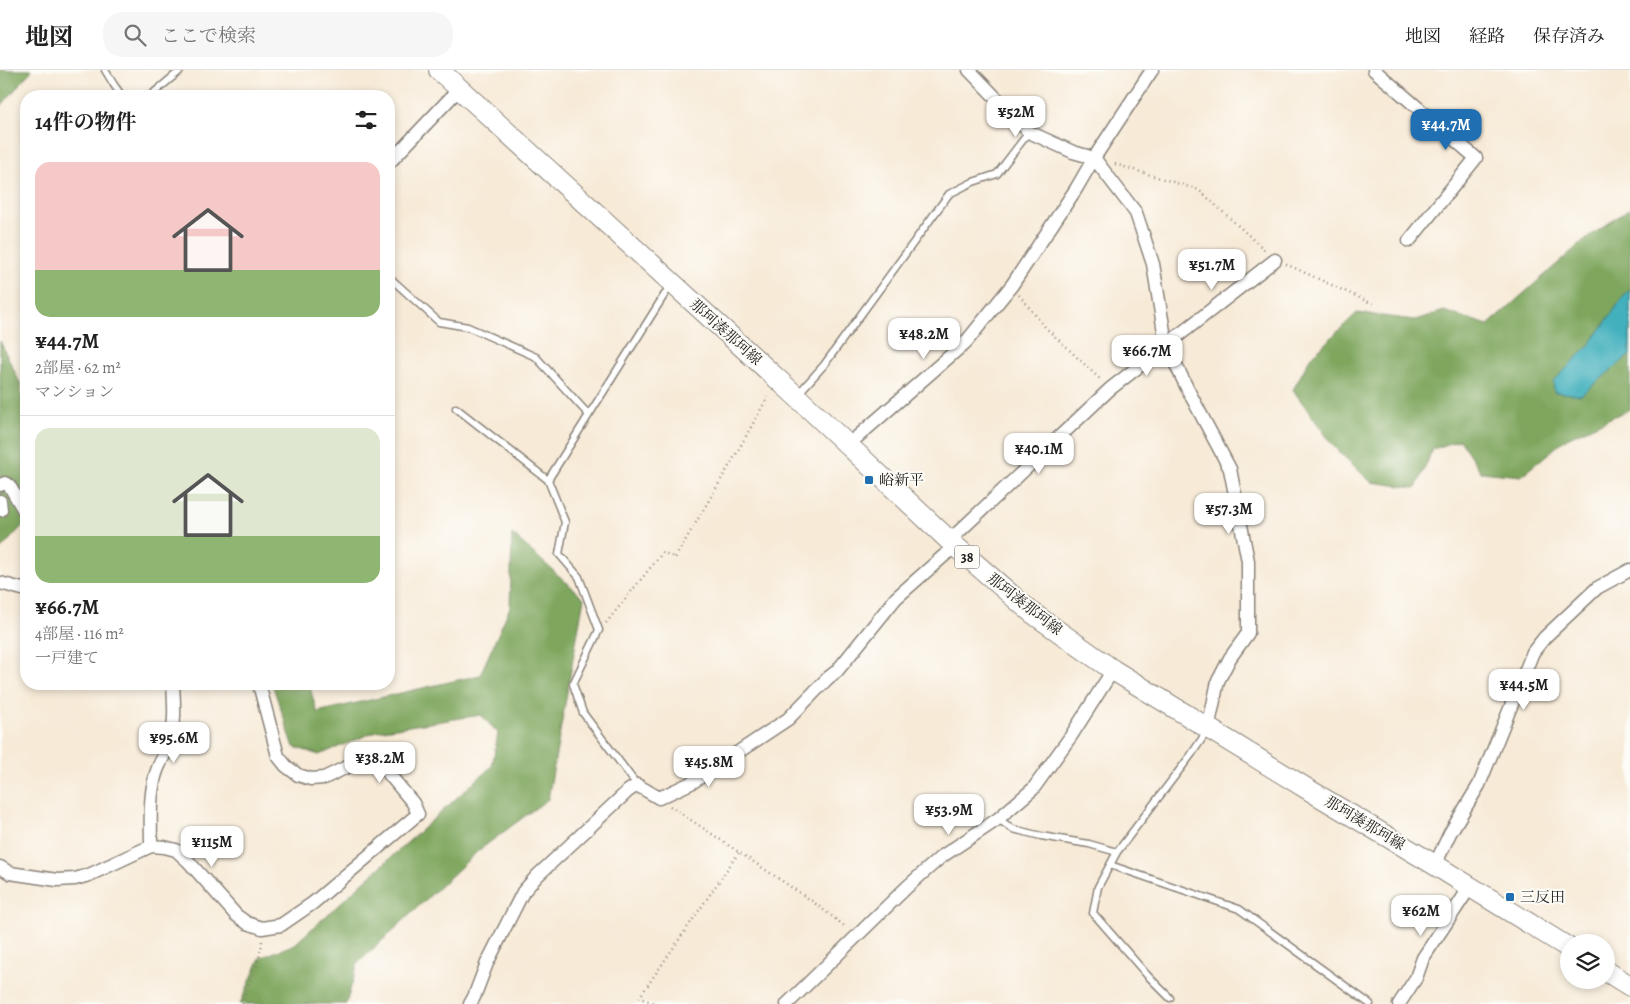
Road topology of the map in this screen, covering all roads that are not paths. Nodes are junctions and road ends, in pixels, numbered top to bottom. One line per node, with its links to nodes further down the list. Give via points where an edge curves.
1 (106, 70): 8 (lane)
2 (180, 70): 9 (lane)
3 (439, 70): 7 (main road, 那珂湊那珂線 / 38)
4 (969, 70): 10 (street)
5 (1152, 70): 12 (street)
6 (1374, 70): 13 (street, via 1476,158)
7 (459, 89): 11 (street); 16 (main road, 那珂湊那珂線 / 38)
8 (118, 90)
9 (157, 90)
10 (1029, 132): 12 (street); 18 (lane, via 997,174 949,194 824,365)
11 (395, 157)
12 (1094, 158): 17 (street, via 1136,213 1152,264); 21 (street, via 1012,285 966,342)
13 (1408, 241)
14 (1275, 260): 17 (street)
15 (395, 282): 20 (lane, via 439,322 468,327 536,357)
16 (672, 283): 18 (main road, 那珂湊那珂線 / 38); 20 (lane)
17 (1166, 344): 25 (street, via 1110,389); 32 (street, via 1230,469 1248,561 1248,633 1218,680)
18 (796, 396): 21 (main road, 那珂湊那珂線 / 38)
19 (456, 408): 22 (lane)
20 (588, 414): 22 (lane)
21 (848, 446): 25 (main road, 那珂湊那珂線 / 38)
22 (548, 480): 33 (lane, via 565,522 559,554 579,577 599,630 573,684 583,713)
23 (0, 485): 24 (street, via 5,483 9,486)
24 (20, 504)
25 (952, 544): 29 (main road, 那珂湊那珂線 / 38, via 1031,612); 33 (street, via 896,598 837,671 788,718 693,782 659,798)
26 (1630, 570): 37 (street, via 1597,588 1533,652 1479,785)
27 (0, 583): 28 (street)
28 (20, 588)
29 (1113, 670): 32 (main road, 那珂湊那珂線 / 38); 34 (street, via 1033,789)
30 (174, 690): 35 (street, via 174,724 170,743 154,778)
31 (260, 690): 35 (street, via 278,756 286,766 311,779 324,778 370,759 379,762 413,803 418,814 313,903 281,925 262,928 236,915 176,850)
32 (1208, 729): 36 (lane); 37 (main road, 那珂湊那珂線 / 38)
33 (637, 785): 45 (street, via 523,892)
34 (998, 819): 36 (lane, via 1013,829); 46 (street, via 941,857)
35 (151, 846): 39 (street, via 75,879 57,880 10,873)
36 (1117, 852): 38 (lane)
37 (1435, 864): 40 (main road, 那珂湊那珂線 / 38)
38 (1110, 866): 44 (lane, via 1098,887 1093,913); 47 (lane, via 1239,909)
39 (0, 867)
40 (1470, 887): 41 (main road, 那珂湊那珂線 / 38); 48 (street)
41 (1560, 942)
42 (1615, 977): 43 (main road)
43 (1630, 986)
44 (1170, 998)
45 (470, 1004)
46 (787, 1004)
47 (1370, 1004)
48 (1398, 1004)

